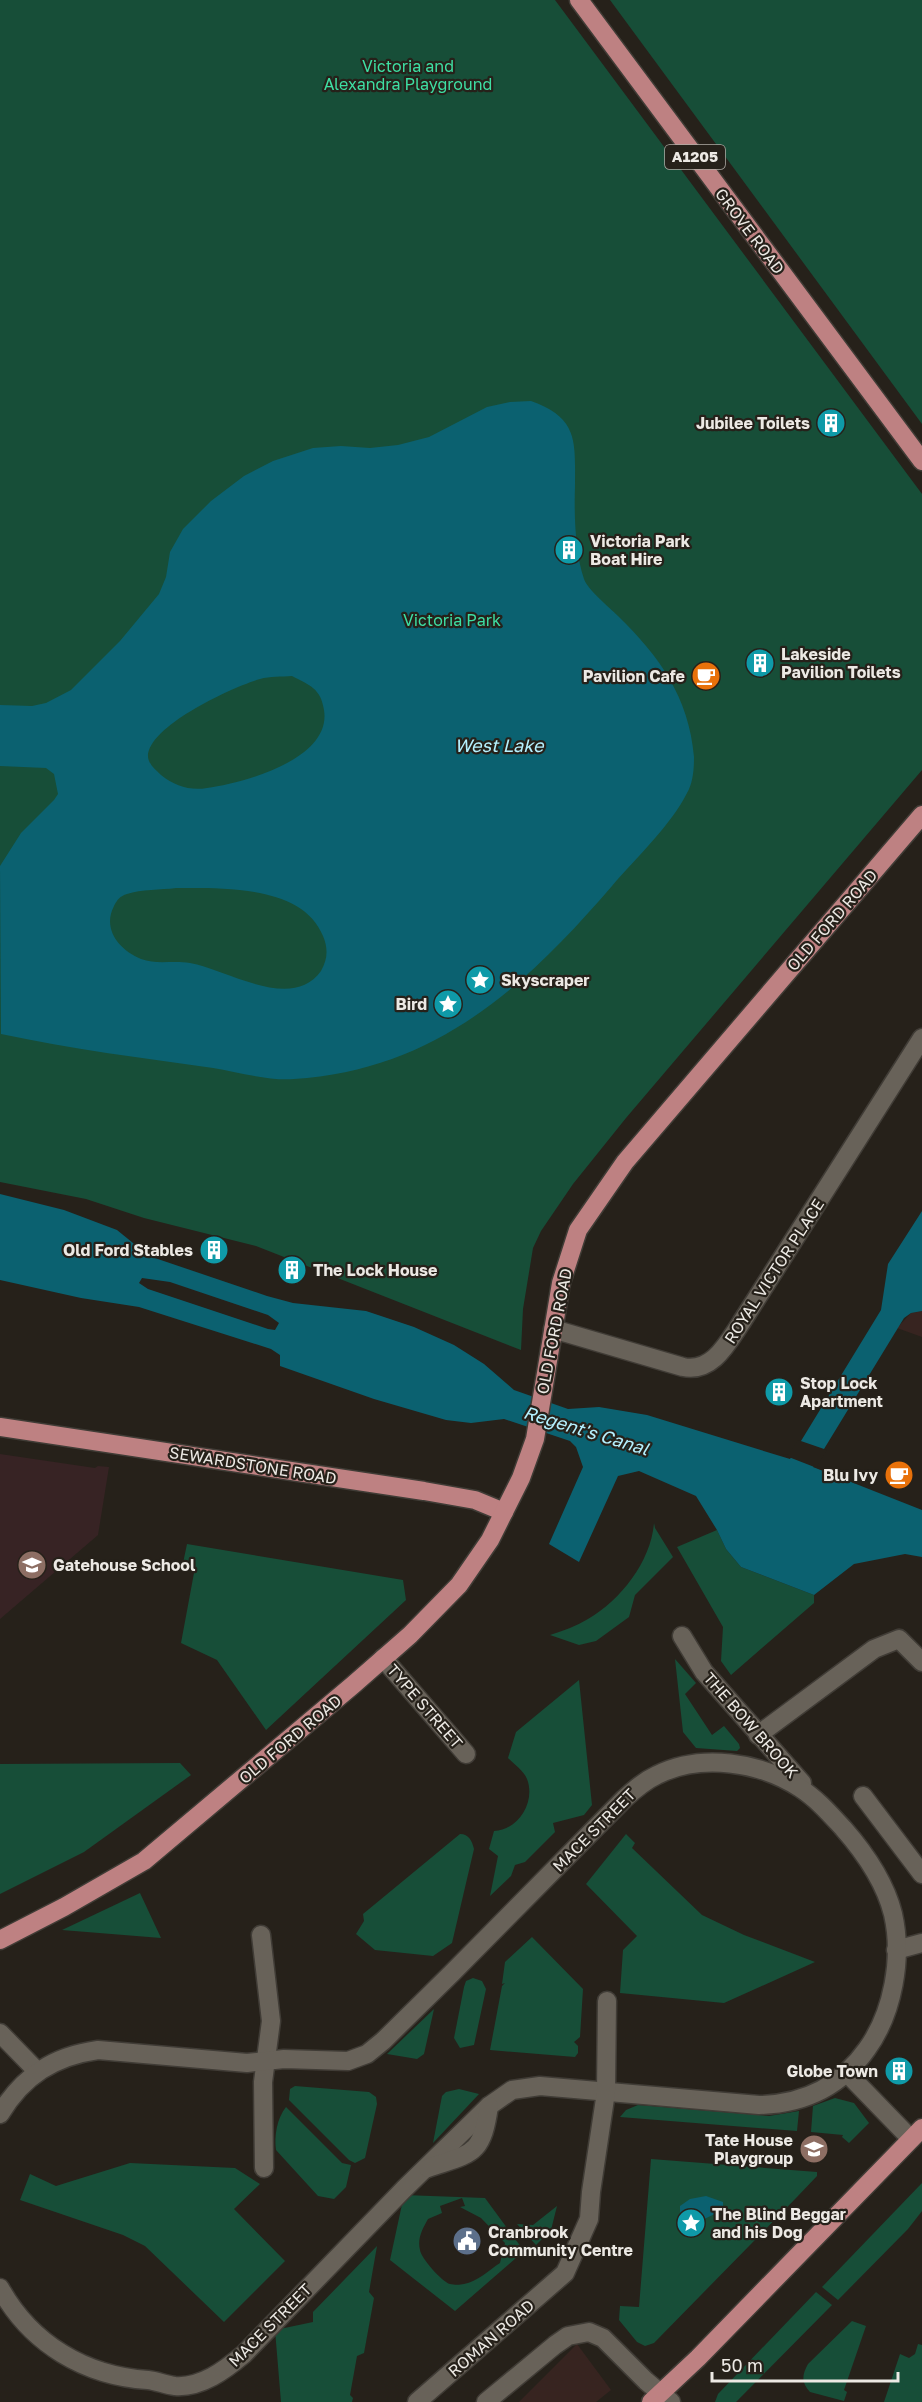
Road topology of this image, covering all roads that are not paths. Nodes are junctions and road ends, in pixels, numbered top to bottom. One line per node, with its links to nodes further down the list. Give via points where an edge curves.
1 (579, 0): 2 (main road, GROVE ROAD / A1205)
2 (922, 461)
3 (922, 815): 5 (main road, OLD FORD ROAD, via 625,1162 578,1230 561,1283)
4 (922, 1038): 5 (street, ROYAL VICTOR PLACE, via 747,1314 712,1360 698,1368 683,1368)
5 (553, 1329): 7 (main road, OLD FORD ROAD, via 535,1439)
6 (0, 1427): 7 (main road, SEWARDSTONE ROAD, via 424,1491 475,1500)
7 (504, 1512): 9 (main road, OLD FORD ROAD, via 478,1560 459,1585)
8 (682, 1636): 11 (street, THE BOW BROOK, via 704,1672)
9 (383, 1658): 12 (street, TYPE STREET); 17 (main road, OLD FORD ROAD, via 144,1861)
10 (922, 1662): 11 (street, via 899,1639 874,1649)
11 (758, 1735): 14 (street, THE BOW BROOK)
12 (466, 1754)
13 (863, 1796): 15 (street)
14 (827, 1810): 19 (street, MACE STREET, via 854,1840 876,1874 893,1915); 22 (street, MACE STREET, via 801,1788 754,1768 695,1764 657,1774 624,1799 375,2049 348,2061)
15 (922, 1874)
16 (261, 1935): 22 (street, via 271,2021)
17 (0, 1940)
18 (922, 1943): 19 (street)
19 (896, 1950): 24 (street, MACE STREET, via 893,1984 884,2017 870,2045)
20 (607, 2001): 25 (street)
21 (0, 2032): 23 (street)
22 (266, 2061): 23 (street, MACE STREET, via 247,2063 98,2050 76,2053); 28 (street)
23 (37, 2071): 26 (street, MACE STREET)
24 (847, 2073): 25 (street, MACE STREET, via 821,2091 773,2104); 27 (street)
25 (606, 2092): 29 (street, MACE STREET, via 526,2086 512,2090 489,2106 243,2354 223,2370 197,2382 175,2386 117,2377 84,2366 55,2350 31,2330); 31 (street, ROMAN ROAD, via 589,2219 565,2273)
26 (0, 2114)
27 (916, 2133): 30 (main road)
28 (264, 2168)
29 (0, 2288)
30 (661, 2399): 32 (street, via 610,2343 589,2332 568,2336)
31 (417, 2402)
32 (486, 2402)

